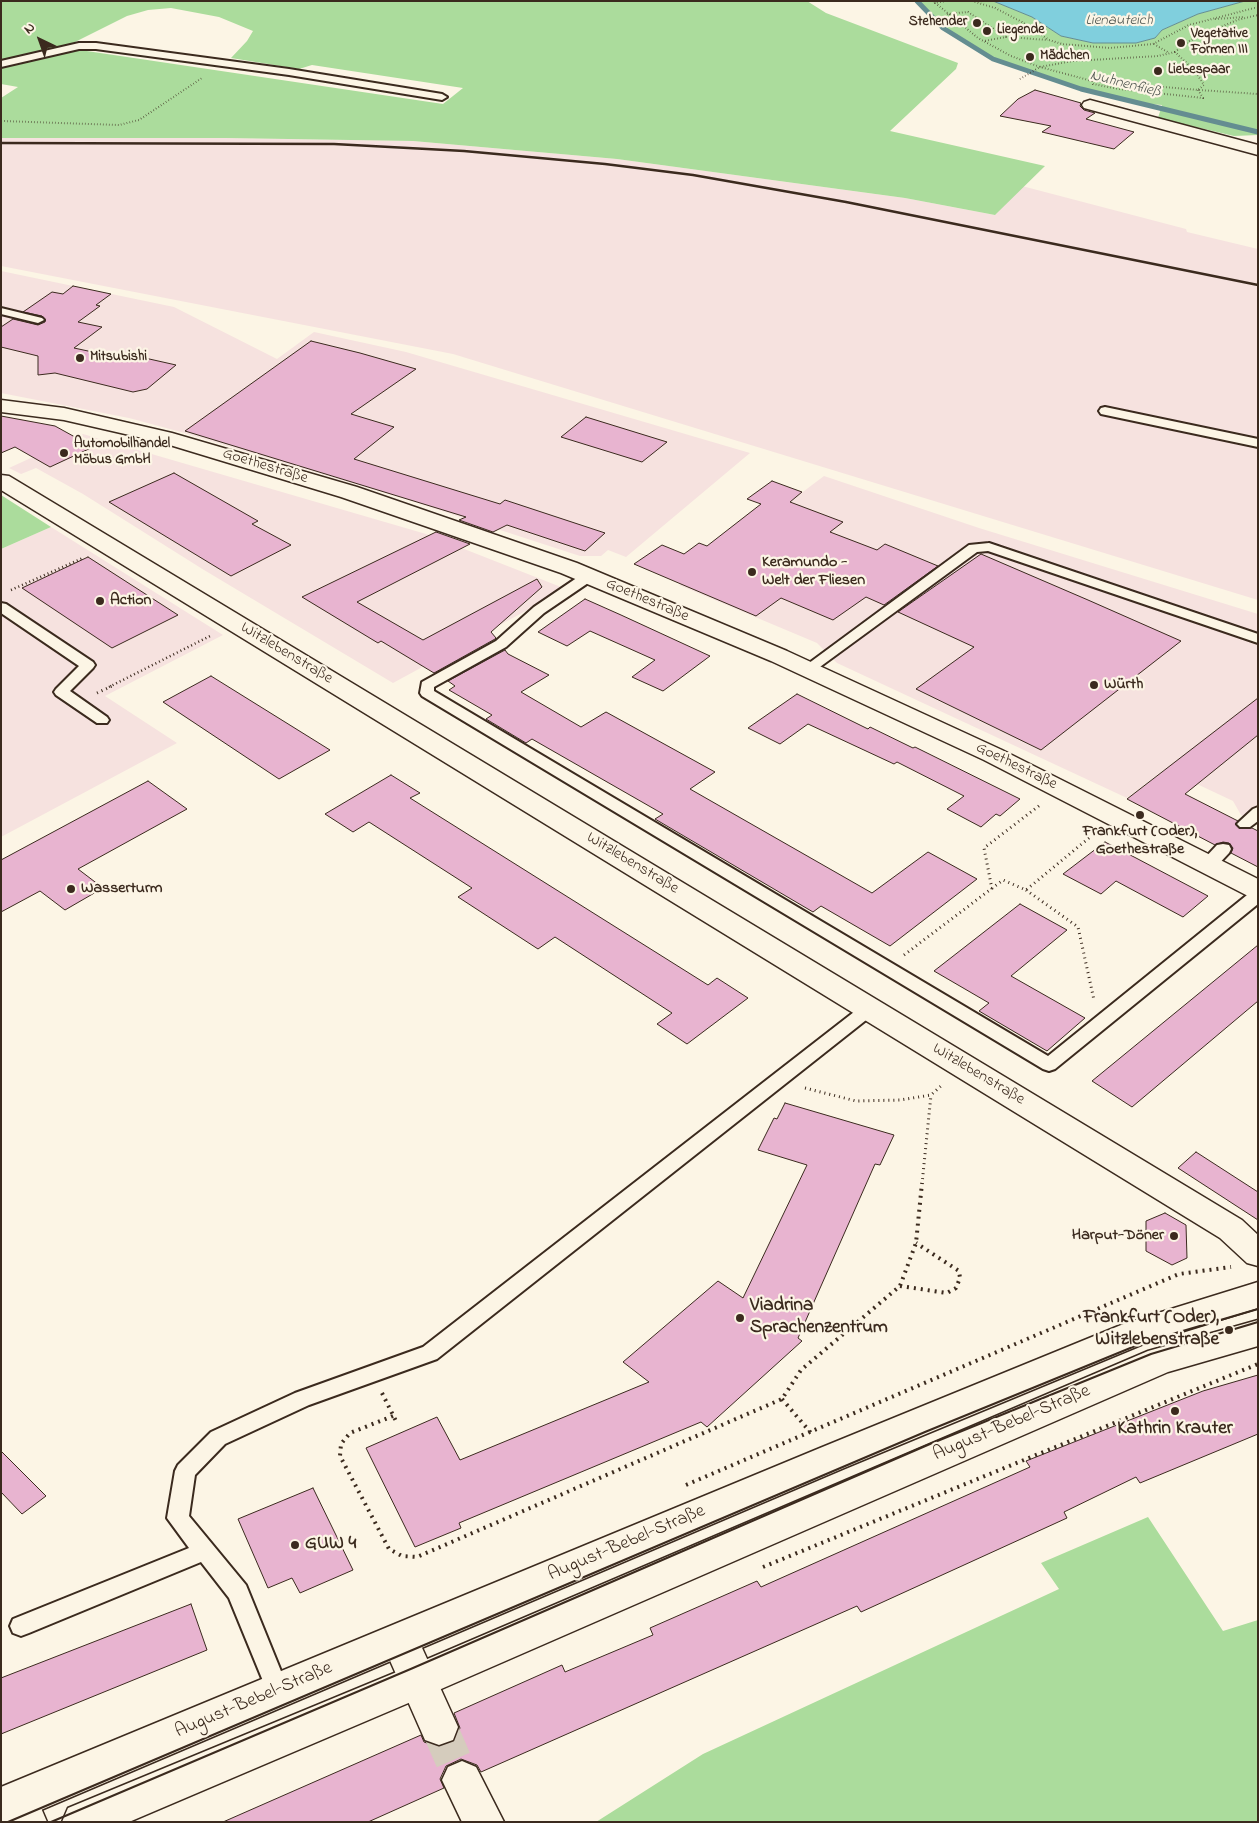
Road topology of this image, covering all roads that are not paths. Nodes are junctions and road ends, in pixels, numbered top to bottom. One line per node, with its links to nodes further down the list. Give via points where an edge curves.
1 (1, 64): 2 (lane, via 79,46 96,46)
2 (442, 97)
3 (1090, 105): 5 (street)
4 (1258, 142): 5 (street)
5 (1234, 144): 6 (street)
6 (1258, 150)
7 (1, 311): 8 (lane)
8 (38, 320)
9 (1, 406): 13 (street, Goethestraße, via 64,414 165,436 349,492)
10 (1105, 411): 11 (lane)
11 (1258, 443)
12 (1, 480): 22 (street, Witzlebenstraße)
13 (589, 576): 16 (street, Goethestraße); 21 (lane, via 539,610 501,644 427,685 426,693 1049,1065)
14 (1, 606): 17 (lane, via 88,665 61,692)
15 (1258, 640): 16 (lane, via 988,547 974,548)
16 (808, 669): 20 (street, Goethestraße, via 993,755 1115,817 1215,857)
17 (102, 720)
18 (1258, 812): 19 (lane)
19 (1245, 824)
20 (1258, 890)
21 (1258, 895)
22 (869, 1009): 23 (street, Witzlebenstraße, via 1231,1229); 26 (lane, via 430,1353 302,1399 218,1438 185,1471 178,1518)
23 (1248, 1260)
24 (1258, 1295): 28 (street, August-Bebel-Straße, via 1138,1332 821,1445)
25 (1258, 1333): 29 (street, August-Bebel-Straße, via 1160,1361)
26 (205, 1551): 27 (lane); 30 (lane, via 238,1592)
27 (21, 1626)
28 (400, 1640): 29 (street); 30 (street, August-Bebel-Straße)
29 (418, 1681): 31 (street); 34 (street, August-Bebel-Straße)
30 (278, 1691): 33 (street, August-Bebel-Straße)
31 (439, 1727)
32 (462, 1780): 35 (street)
33 (14, 1810)
34 (82, 1822)
35 (484, 1822)

